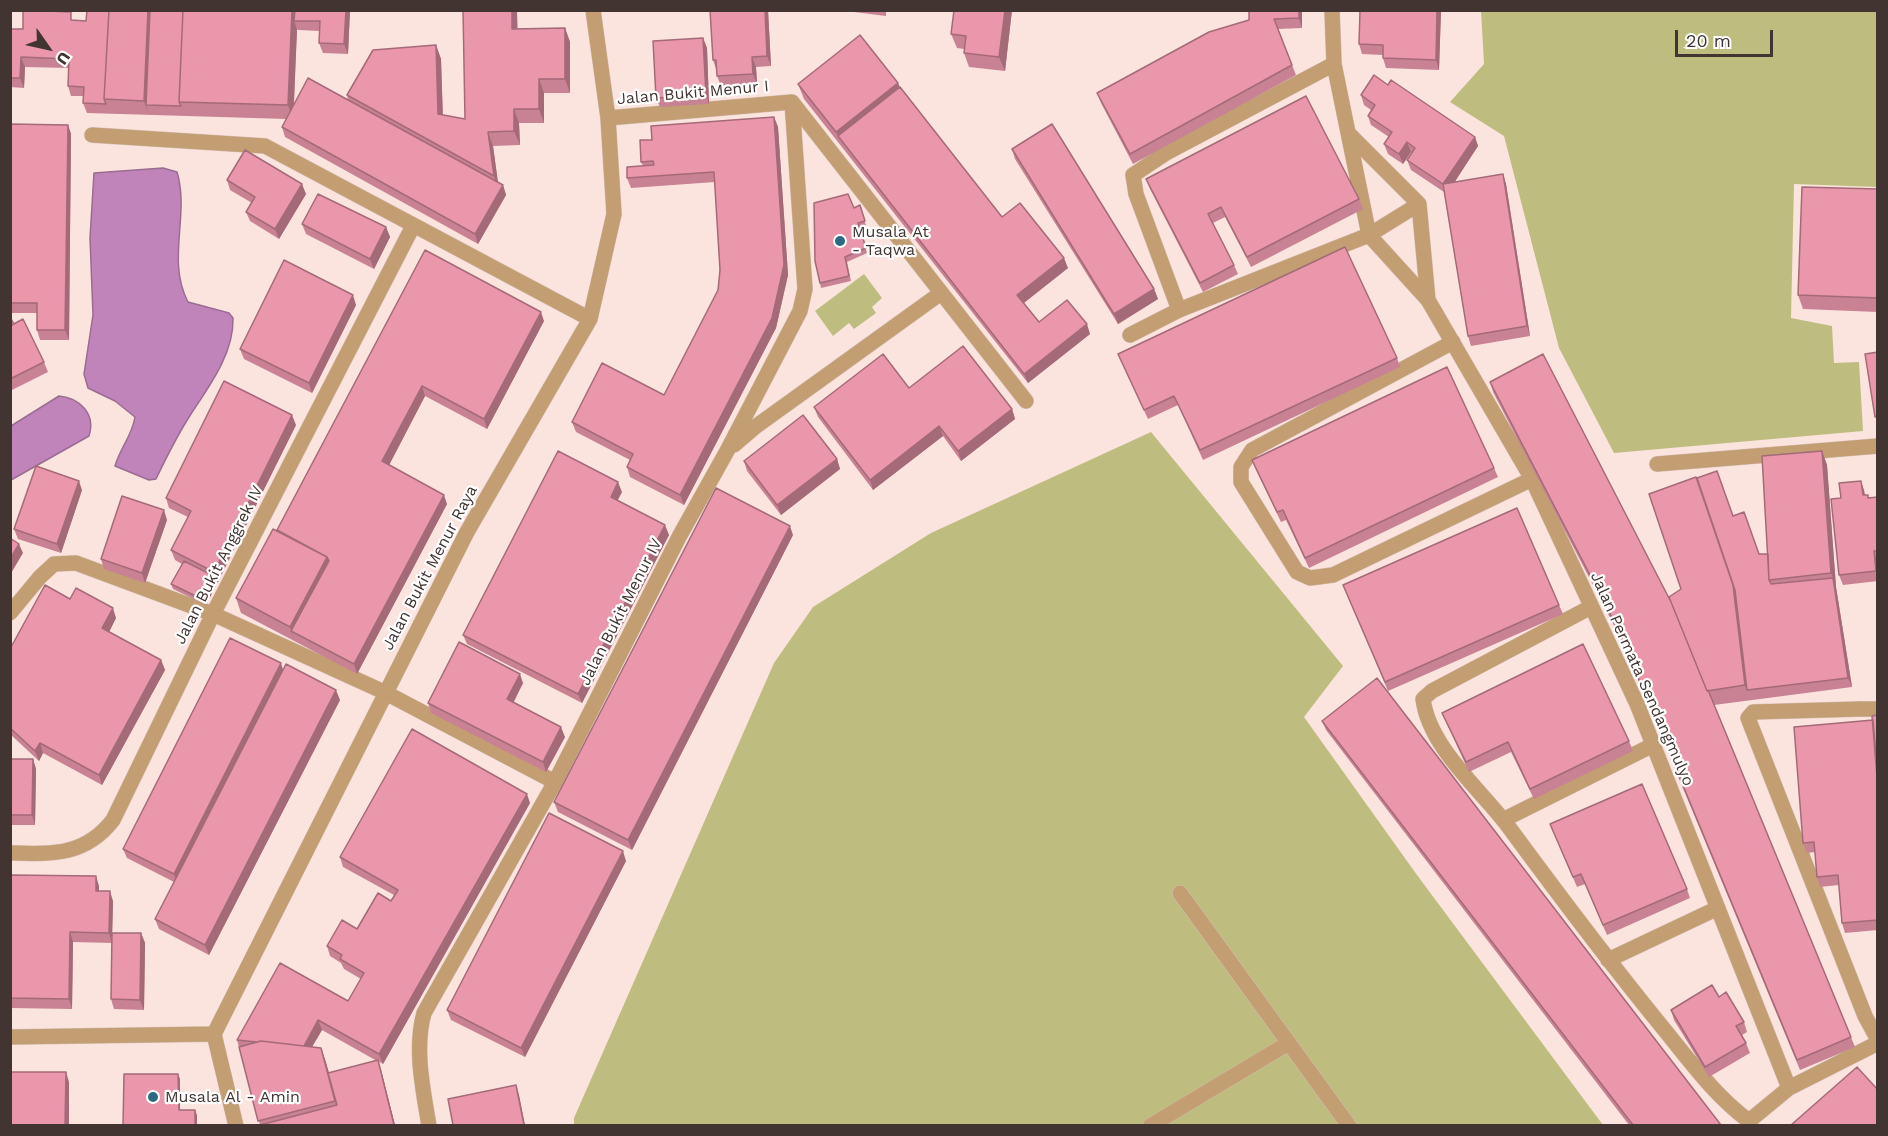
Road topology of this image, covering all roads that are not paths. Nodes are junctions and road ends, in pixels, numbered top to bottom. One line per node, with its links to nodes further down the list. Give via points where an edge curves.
1 (593, 10): 5 (street, Jalan Bukit Menur Raya)
2 (1332, 10): 3 (street)
3 (1334, 64): 6 (street); 13 (street, via 1166,153 1133,175 1136,195)
4 (792, 102): 5 (street, Jalan Bukit Menur I); 11 (street, Jalan Bukit Menur I); 19 (street, Jalan Bukit Menur IV, via 805,289 800,311)
5 (608, 118): 14 (street, Jalan Bukit Menur Raya, via 614,213)
6 (1348, 133): 8 (street); 10 (street)
7 (92, 135): 9 (street, via 265,146)
8 (1419, 204): 10 (street); 12 (street, Jalan Permata Sendangmulyo)
9 (413, 226): 14 (street); 24 (street, Jalan Bukit Anggrek IV)
10 (1369, 235): 12 (street, Jalan Permata Sendangmulyo); 13 (street)
11 (941, 293): 17 (street, Jalan Bukit Menur I); 19 (street)
12 (1428, 300): 16 (street, Jalan Permata Sendangmulyo)
13 (1179, 310): 15 (street)
14 (590, 319): 25 (street, Jalan Bukit Menur Raya, via 467,532)
15 (1130, 335)
16 (1453, 342): 21 (street, Jalan Permata Sendangmulyo); 21 (street, via 1252,450 1241,467 1241,482 1297,572 1310,579 1333,575)
17 (1026, 401)
18 (1878, 446): 20 (street)
19 (727, 451): 28 (street, Jalan Bukit Menur IV)
20 (1657, 464)
21 (1532, 479): 22 (street, Jalan Permata Sendangmulyo)
22 (1591, 607): 27 (street, Jalan Permata Sendangmulyo); 29 (street, via 1442,684 1423,699 1432,726 1457,767)
23 (10, 613): 24 (street, via 54,564 76,563)
24 (213, 614): 25 (street); 30 (street, Jalan Bukit Anggrek IV, via 113,820 101,836 54,854)
25 (384, 692): 28 (street); 34 (street, Jalan Bukit Menur Raya)
26 (1878, 709): 36 (street, via 1753,712 1748,718 1804,866)
27 (1653, 745): 29 (street); 32 (street, Jalan Permata Sendangmulyo)
28 (555, 782): 41 (street, Jalan Bukit Menur IV, via 424,1013 420,1057)
29 (1503, 820): 33 (street)
30 (10, 853)
31 (1180, 893): 37 (street)
32 (1718, 908): 33 (street); 38 (street, Jalan Permata Sendangmulyo)
33 (1608, 960): 39 (street, via 1724,1102)
34 (214, 1034): 35 (street); 40 (street)
35 (10, 1037)
36 (1878, 1041): 38 (street)
37 (1287, 1044): 42 (street); 43 (street)
38 (1789, 1088): 39 (street)
39 (1751, 1123)
40 (236, 1125)
41 (429, 1125)
42 (1150, 1125)
43 (1349, 1125)

